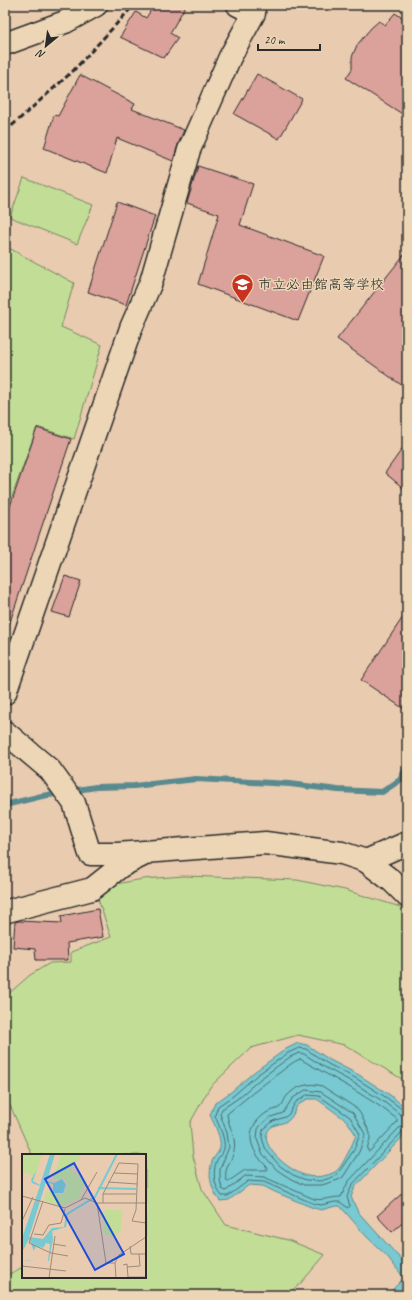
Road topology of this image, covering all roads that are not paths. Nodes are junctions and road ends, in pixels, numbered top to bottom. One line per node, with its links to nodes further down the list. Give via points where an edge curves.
1 (96, 5): 3 (street, via 65,22)
2 (238, 5): 4 (street, via 254,13 230,57 189,150 151,282 131,328)
3 (5, 44)
4 (5, 693)
5 (8, 734): 7 (street, via 50,770 74,803 90,854)
6 (407, 843): 8 (street)
7 (151, 851): 8 (street, via 265,843 342,852); 10 (street, via 121,866 92,889)
8 (366, 861): 9 (street)
9 (407, 896)
10 (5, 912)

